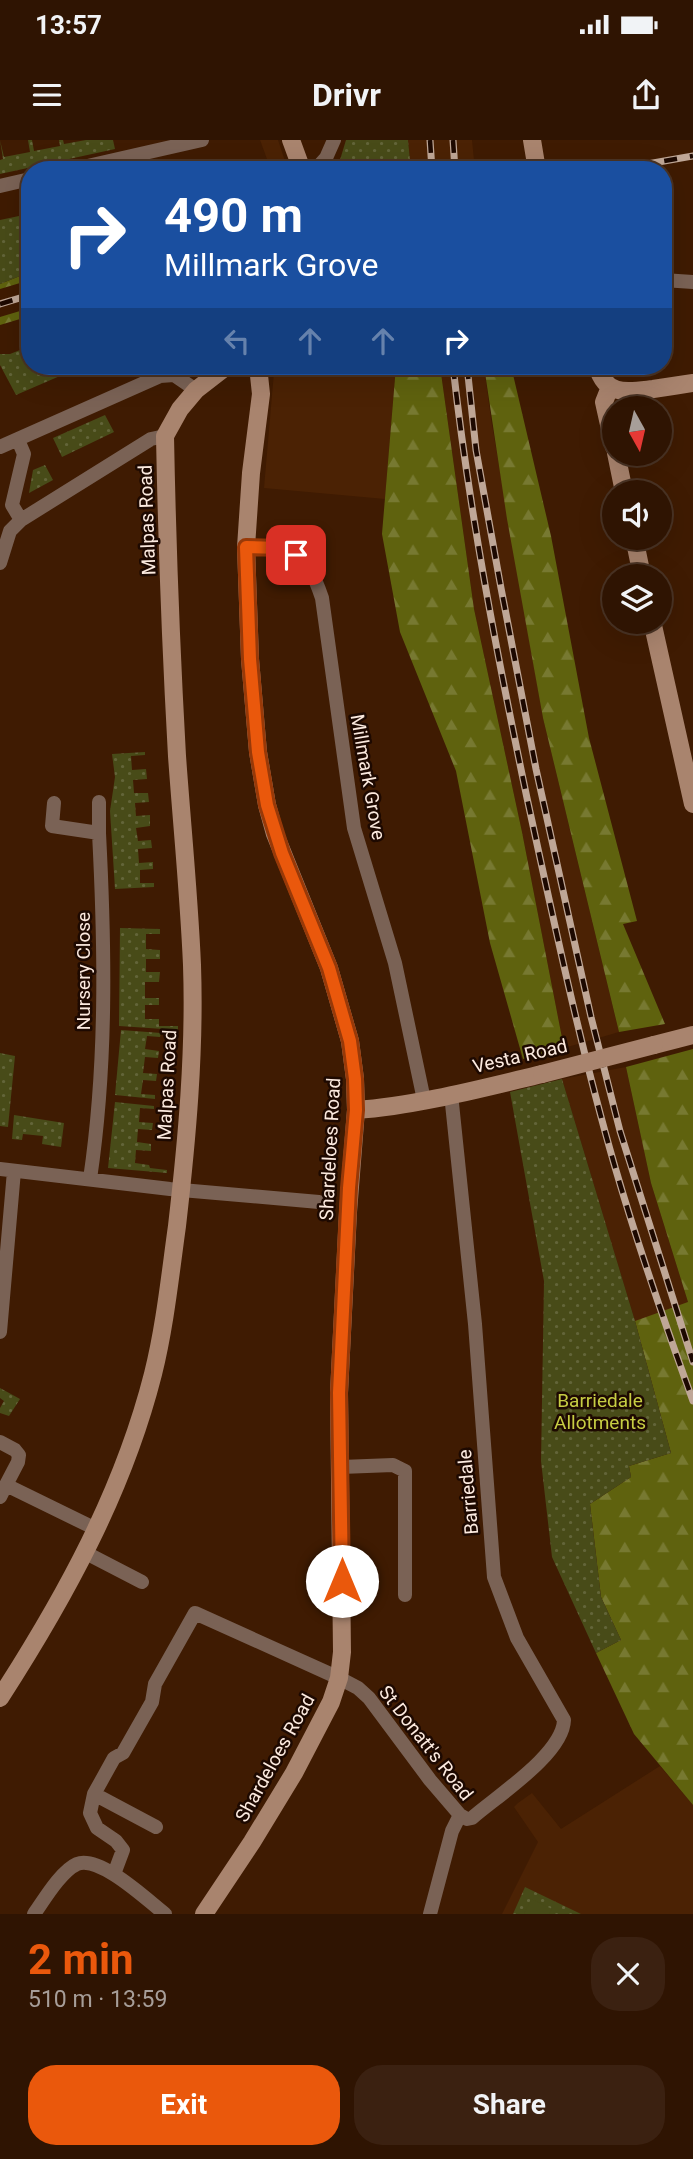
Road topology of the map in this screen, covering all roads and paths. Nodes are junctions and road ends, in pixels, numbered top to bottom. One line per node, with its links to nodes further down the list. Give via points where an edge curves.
1 (202, 140): 5 (street)
2 (291, 140): 7 (street)
3 (334, 140): 8 (street)
4 (532, 140): 9 (street)
5 (167, 144): 6 (street)
6 (104, 161)
7 (305, 161)
8 (319, 161)
9 (536, 161)
10 (21, 181): 11 (street)
11 (0, 186)
12 (672, 281): 13 (street)
13 (693, 282)
14 (215, 375): 19 (street)
15 (259, 375): 25 (street, Shardeloes Road)
16 (601, 375): 18 (street)
17 (693, 383): 18 (street, via 625,393)
18 (610, 387): 20 (street)
19 (196, 390): 21 (street); 22 (street, via 174,375 160,376)
20 (606, 396)
21 (165, 436): 24 (street, via 151,439); 38 (street, Malpas Road, via 173,674 192,969 192,1055)
22 (18, 440): 23 (street); 24 (street, via 24,454 12,506)
23 (0, 447)
24 (21, 520): 26 (street, via 10,531)
25 (246, 547): 34 (street, Millmark Grove, via 280,548 296,555 307,565 322,598 354,828 394,963); 35 (street, Shardeloes Road, via 251,672 267,805 342,1010 354,1061)
26 (0, 563)
27 (655, 634): 30 (street)
28 (99, 802): 31 (street, Nursery Close)
29 (54, 803): 31 (street, via 52,826)
30 (693, 804)
31 (99, 833): 37 (street, Nursery Close, via 103,1046)
32 (693, 1035): 33 (street, Vesta Road, bridge)
33 (451, 1094): 34 (street, Vesta Road); 51 (street, Barriedale, via 475,1324 494,1577 517,1638 564,1720 560,1737 529,1772 472,1818)
34 (424, 1100): 35 (street, Vesta Road)
35 (356, 1110): 42 (street, Shardeloes Road, via 339,1393)
36 (7, 1170): 37 (street); 40 (street)
37 (90, 1179): 38 (street)
38 (181, 1190): 39 (street); 44 (street, Malpas Road, via 153,1374 134,1437)
39 (319, 1202)
40 (0, 1332)
41 (0, 1442): 43 (street, via 19,1455)
42 (341, 1466): 47 (street, via 393,1465 405,1471); 48 (street, Shardeloes Road)
43 (3, 1491): 44 (street)
44 (96, 1529): 45 (street, Malpas Road)
45 (86, 1553): 46 (street); 49 (street, Malpas Road)
46 (142, 1582)
47 (405, 1595)
48 (339, 1678): 50 (street, St Donatt's Road, via 195,1613 155,1684 152,1702); 51 (street, St Donatt's Road, via 369,1698); 56 (street, Shardeloes Road, via 294,1773)
49 (0, 1698)
50 (94, 1794): 52 (street); 53 (street, via 90,1813 97,1828 122,1850)
51 (460, 1815): 57 (street, St Donatt's Road)
52 (156, 1827)
53 (114, 1874): 54 (street, via 96,1864 78,1863); 55 (street)
54 (34, 1914)
55 (165, 1914)
56 (204, 1914)
57 (430, 1914)

